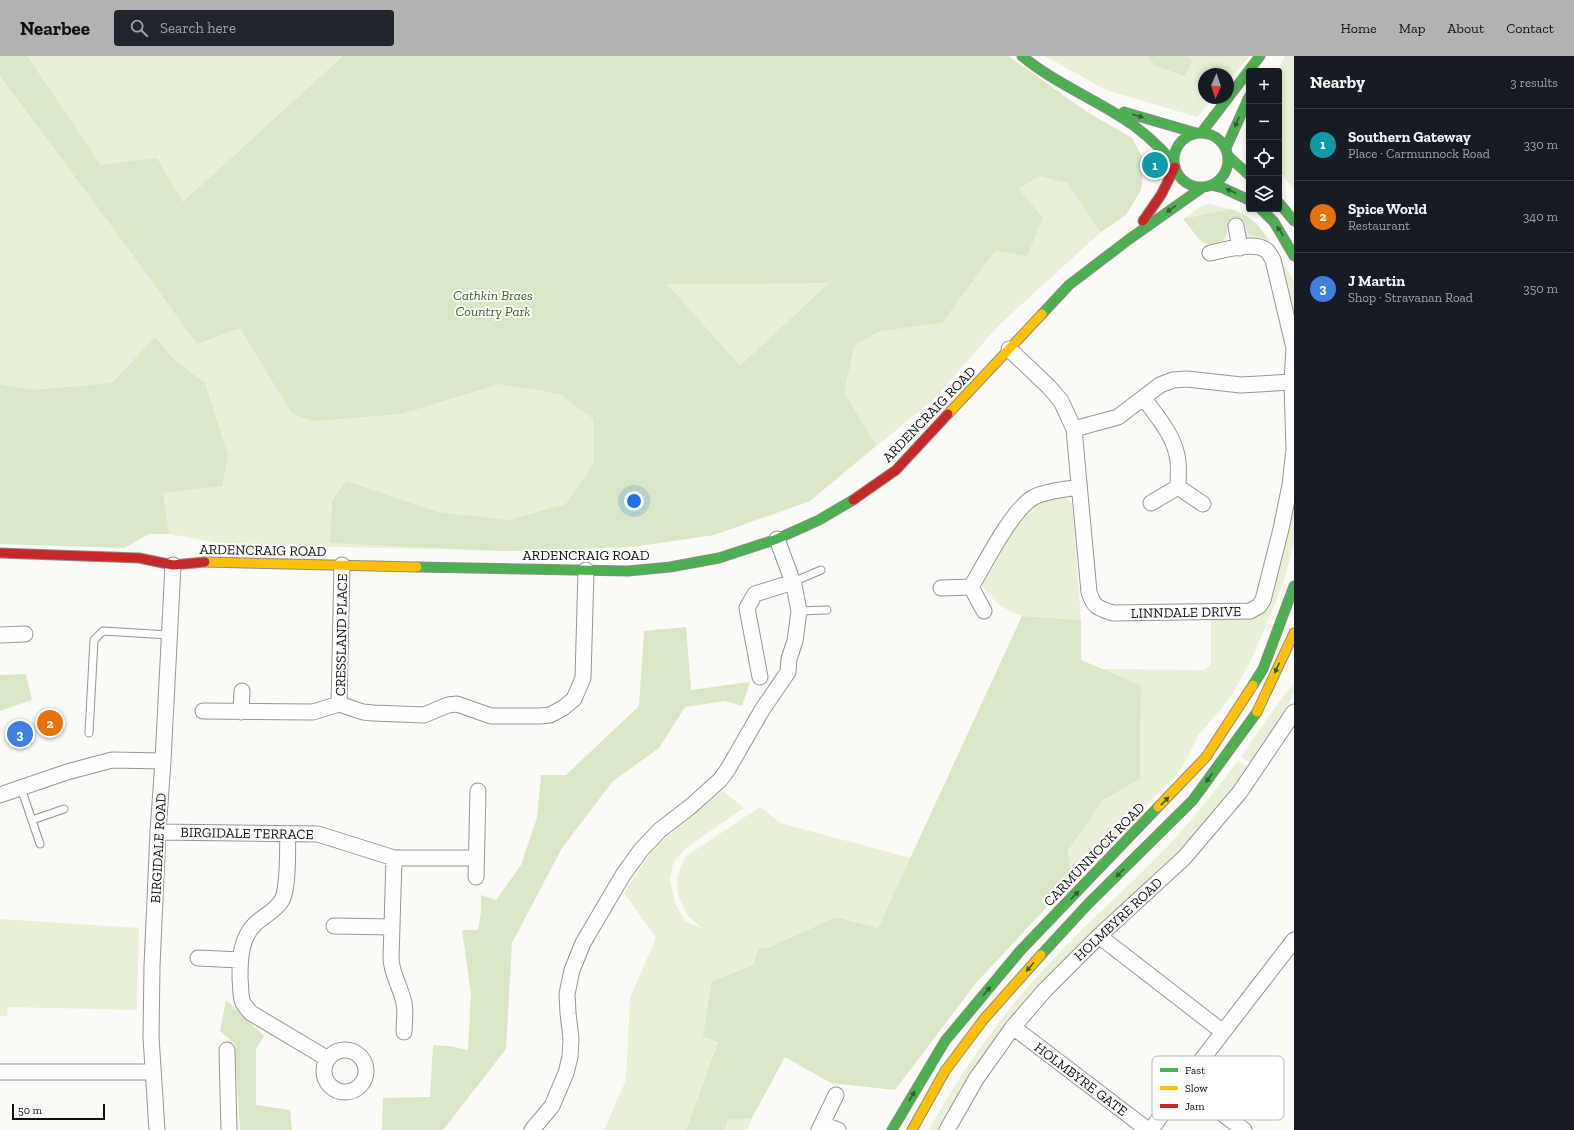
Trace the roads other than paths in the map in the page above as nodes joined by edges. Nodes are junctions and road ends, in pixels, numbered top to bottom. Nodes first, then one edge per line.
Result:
1 (1022, 56) edge
2 (1260, 56) edge
3 (1269, 56) edge
4 (1263, 68) edge
5 (1234, 90) edge
6 (1223, 104) edge
7 (1246, 104) edge
8 (1101, 106) junction
9 (1199, 133) junction
10 (1227, 152) junction
11 (1174, 165) junction
12 (1246, 172) edge
13 (1207, 186) junction
14 (1246, 199) edge
15 (1282, 207) edge
16 (1264, 212) edge
17 (1294, 221) edge
18 (1236, 226) dead end
19 (1128, 240) junction
20 (1240, 248) junction
21 (1210, 253) dead end
22 (1294, 256) edge
23 (1009, 349) junction
24 (1292, 382) junction
25 (1144, 398) junction
26 (1074, 429) junction
27 (1079, 487) junction
28 (1178, 487) junction
29 (1151, 503) dead end
30 (1203, 504) dead end
31 (777, 539) junction
32 (0, 553) edge
33 (173, 565) junction
34 (342, 565) junction
35 (586, 570) junction
36 (821, 570) dead end
37 (793, 582) junction
38 (1294, 586) edge
39 (971, 587) junction
40 (941, 588) dead end
41 (828, 610) dead end
42 (799, 611) junction
43 (984, 611) dead end
44 (1294, 633) edge
45 (25, 634) dead end
46 (0, 635) edge
47 (169, 635) junction
48 (760, 677) dead end
49 (242, 690) dead end
50 (339, 704) junction
51 (203, 711) dead end
52 (241, 712) junction
53 (1294, 712) edge
54 (89, 733) dead end
55 (163, 761) junction
56 (21, 788) junction
57 (478, 792) dead end
58 (0, 795) edge
59 (64, 809) dead end
60 (32, 820) junction
61 (158, 832) junction
62 (288, 834) junction
63 (40, 844) dead end
64 (394, 858) junction
65 (476, 858) junction
66 (476, 877) dead end
67 (334, 926) dead end
68 (392, 927) junction
69 (1099, 936) junction
70 (1294, 940) edge
71 (198, 958) dead end
72 (240, 960) junction
73 (1013, 1027) junction
74 (404, 1032) dead end
75 (1223, 1032) junction
76 (227, 1050) dead end
77 (1205, 1056) edge
78 (328, 1058) dead end
79 (0, 1072) edge
80 (152, 1072) junction
81 (836, 1095) dead end
82 (1157, 1120) edge
83 (1231, 1120) edge
84 (821, 1127) edge
85 (157, 1130) edge
86 (229, 1130) edge
87 (532, 1130) edge
88 (838, 1130) edge
89 (892, 1130) edge
90 (912, 1130) edge
91 (947, 1130) edge
92 (1149, 1130) edge
93 (1244, 1130) edge

1 - 8 main road
2 - 5 main road
3 - 4 main road
6 - 9 main road
7 -> 10 main road
8 -> 9 main road
8 - 11 main road
9 - 10 main road
9 - 11 main road
10 - 12 main road
10 - 13 main road
11 - 13 main road
11 - 19 main road, ARDENCRAIG ROAD
14 -> 13 main road
13 -> 19 main road, ARDENCRAIG ROAD
15 - 17 main road
22 -> 16 main road
18 - 20 street
19 - 23 main road, ARDENCRAIG ROAD
20 - 21 street
20 - 24 street
23 - 26 street, LINNDALE DRIVE
23 - 31 main road, ARDENCRAIG ROAD
24 - 25 street
24 - 27 street, LINNDALE DRIVE
25 - 26 street
25 - 28 street
26 - 27 street, LINNDALE DRIVE
27 - 39 street
28 - 29 street
28 - 30 street
31 - 35 main road, ARDENCRAIG ROAD
31 - 37 street
32 - 33 main road, ARDENCRAIG ROAD
33 - 34 main road, ARDENCRAIG ROAD
33 - 47 street, BIRGIDALE ROAD
34 - 35 main road, ARDENCRAIG ROAD
34 - 50 street, CRESSLAND PLACE
35 - 50 street
36 - 37 lane
37 - 42 street
37 - 48 street
89 -> 38 main road, CARMUNNOCK ROAD
39 - 40 street
39 - 43 street
41 - 42 lane
42 - 87 street
44 -> 90 main road
45 - 46 street
47 - 54 lane
47 - 55 street, BIRGIDALE ROAD
49 - 52 street
50 - 52 street
51 - 52 street
53 - 69 street, HOLMBYRE ROAD
55 - 56 street
55 - 61 street, BIRGIDALE ROAD
56 - 58 street
56 - 60 lane
57 - 65 street
59 - 60 lane
60 - 63 lane
61 - 62 street, BIRGIDALE TERRACE
61 - 80 street, BIRGIDALE ROAD
62 - 64 street, BIRGIDALE TERRACE
62 - 72 street
64 - 65 street, BIRGIDALE TERRACE
64 - 68 street
65 - 66 street
67 - 68 street
68 - 74 street
69 - 73 street, HOLMBYRE ROAD
69 - 75 street
70 - 75 street
71 - 72 street
72 - 78 street
73 - 91 street, HOLMBYRE ROAD
73 - 92 street, HOLMBYRE GATE
75 - 77 street
76 - 86 street
79 - 80 street
80 - 85 street, BIRGIDALE ROAD
81 - 84 street
82 - 92 street
83 - 93 street
84 - 88 street

